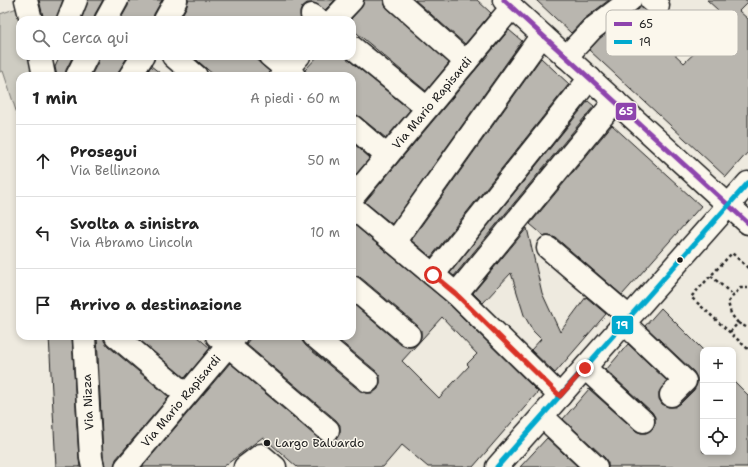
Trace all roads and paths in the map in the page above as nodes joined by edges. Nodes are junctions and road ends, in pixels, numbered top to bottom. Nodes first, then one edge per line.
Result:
1 (26, 0) edge
2 (76, 0) edge
3 (117, 0) edge
4 (176, 0) edge
5 (352, 0) edge
6 (396, 0) edge
7 (630, 0) edge
8 (508, 4) edge
9 (617, 10) edge
10 (30, 16) edge
11 (70, 16) edge
12 (108, 16) edge
13 (167, 16) edge
14 (337, 16) edge
15 (606, 18) edge
16 (542, 35) junction
17 (356, 50) edge
18 (566, 57) junction
19 (86, 60) edge
20 (140, 60) edge
21 (178, 60) edge
22 (276, 60) edge
23 (466, 62) junction
24 (290, 69) edge
25 (79, 72) edge
26 (133, 72) edge
27 (191, 72) edge
28 (590, 78) junction
29 (615, 101) junction
30 (427, 108) junction
31 (356, 129) edge
32 (388, 156) junction
33 (748, 183) edge
34 (356, 193) edge
35 (721, 198) junction
36 (356, 210) edge
37 (748, 223) edge
38 (394, 242) junction
39 (548, 248) dead end
40 (748, 268) edge
41 (433, 275) junction
42 (711, 276) junction
43 (748, 288) edge
44 (356, 290) edge
45 (456, 294) junction
46 (733, 294) junction
47 (627, 320) junction
48 (738, 323) junction
49 (748, 328) edge
50 (730, 332) junction
51 (409, 335) dead end
52 (84, 340) edge
53 (121, 340) edge
54 (226, 340) edge
55 (228, 340) edge
56 (319, 340) edge
57 (748, 349) edge
58 (585, 368) junction
59 (368, 381) dead end
60 (186, 395) junction
61 (671, 395) dead end
62 (560, 396) junction
63 (542, 416) junction
64 (643, 421) dead end
65 (328, 430) dead end
66 (93, 467) edge
67 (126, 467) edge
68 (245, 467) edge
69 (275, 467) edge
70 (497, 467) edge
71 (596, 467) edge

1 - 10 street
2 - 11 street
3 - 12 street
4 - 13 street
5 - 14 street
6 - 23 street
7 - 9 street
8 - 16 street
8 - 23 street, Via Mario Rapisardi
15 - 18 street
16 - 18 street
16 - 38 street
17 - 30 street
18 - 28 street
19 - 25 street
20 - 26 street
21 - 27 street
22 - 24 street
23 - 30 street, Via Mario Rapisardi
28 - 29 street
28 - 41 street
29 - 35 street
29 - 45 street
30 - 32 street, Via Mario Rapisardi
31 - 32 street
32 - 34 street, Via Mario Rapisardi
33 - 35 street
35 - 37 street
35 - 47 street
36 - 38 street
38 - 41 street
39 - 47 street
40 - 42 path
41 - 45 street
42 - 46 path
42 - 50 path
43 - 46 path
44 - 51 street
45 - 62 street
46 - 48 path
47 - 58 street
47 - 61 street
48 - 49 path
48 - 50 path
50 - 57 path
52 - 66 street, Via Nizza
53 - 60 street
54 - 60 street, Via Mario Rapisardi
55 - 65 street
56 - 59 street
58 - 62 street
58 - 64 street
60 - 67 street, Via Mario Rapisardi
62 - 63 street
63 - 70 street
63 - 71 street
68 - 69 street

